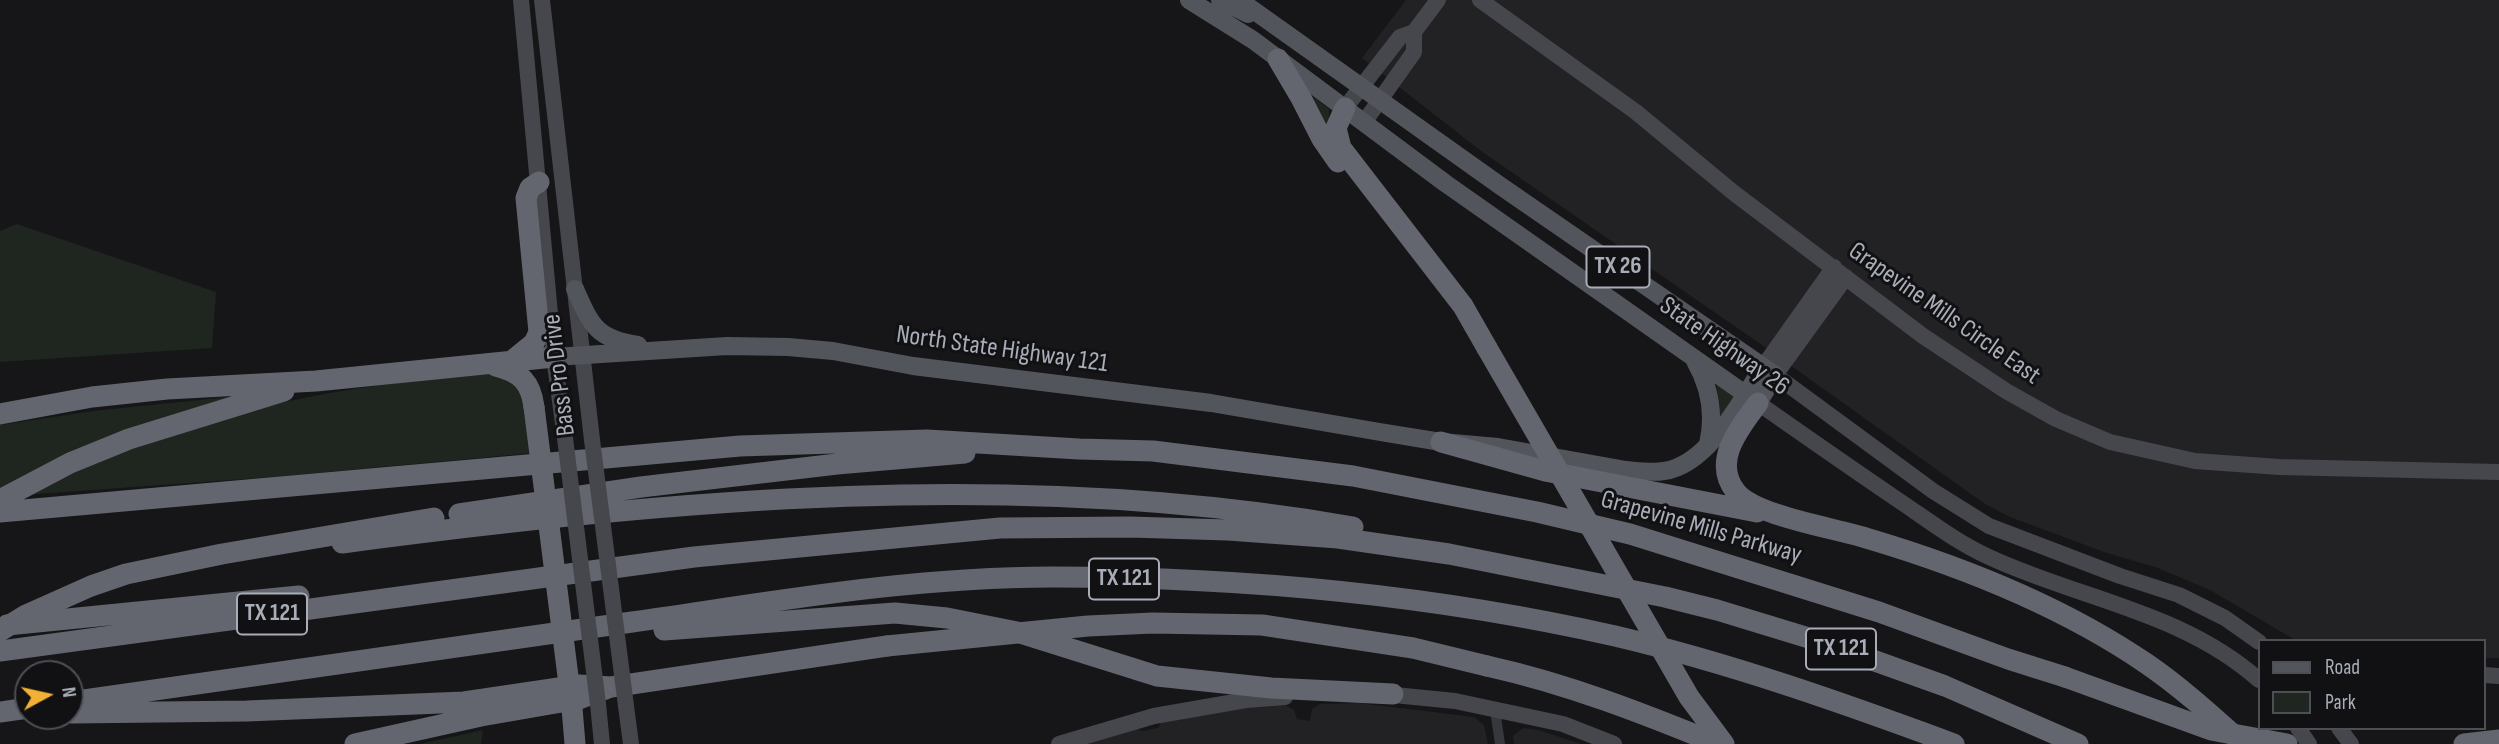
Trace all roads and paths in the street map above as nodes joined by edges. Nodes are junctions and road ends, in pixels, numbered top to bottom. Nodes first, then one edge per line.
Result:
1 (522, 0) edge
2 (1189, 0) edge
3 (1220, 0) edge
4 (1239, 0) edge
5 (1438, 0) edge
6 (1480, 0) edge
7 (543, 2) edge
8 (1265, 18) junction
9 (1414, 32) junction
10 (1278, 59) junction
11 (1362, 86) junction
12 (1380, 99) junction
13 (1345, 108) junction
14 (1364, 121) junction
15 (539, 182) junction
16 (1397, 223) junction
17 (1840, 272) junction
18 (575, 289) junction
19 (658, 349) junction
20 (582, 355) junction
21 (1693, 356) junction
22 (554, 358) junction
23 (512, 361) junction
24 (487, 364) junction
25 (1769, 371) junction
26 (316, 381) junction
27 (1752, 398) junction
28 (0, 414) edge
29 (1441, 442) junction
30 (1707, 448) junction
31 (1079, 449) junction
32 (2499, 472) edge
33 (0, 500) edge
34 (0, 512) edge
35 (1777, 514) junction
36 (435, 524) junction
37 (1449, 554) junction
38 (544, 577) junction
39 (632, 622) junction
40 (0, 629) edge
41 (2258, 641) edge
42 (0, 651) edge
43 (2258, 679) edge
44 (611, 687) junction
45 (1393, 694) junction
46 (84, 700) edge
47 (1494, 710) junction
48 (84, 713) edge
49 (2499, 740) edge
50 (355, 744) edge
51 (575, 744) edge
52 (602, 744) edge
53 (631, 744) edge
54 (1059, 744) edge
55 (1500, 744) edge
56 (1614, 744) edge
57 (1718, 744) edge
58 (1724, 744) edge
59 (1954, 744) edge
60 (2078, 744) edge
61 (2244, 744) edge
62 (2287, 744) edge
63 (2464, 744) edge

1 - 15 main road, Bass Pro Drive
2 - 10 main road, State Highway 26 / TX 26
3 - 8 main road
4 - 8 main road, State Highway 26 / TX 26
5 - 9 main road
6 - 17 main road, Grapevine Mills Circle East
7 - 18 main road, Bass Pro Drive
8 - 11 main road, State Highway 26 / TX 26
9 - 11 main road
9 - 12 main road
10 - 13 main road, State Highway 26 / TX 26
10 - 16 highway
11 - 12 main road, State Highway 26 / TX 26
11 - 13 main road
12 - 14 main road
12 - 25 main road, State Highway 26 / TX 26
13 - 14 main road, State Highway 26 / TX 26
13 - 16 highway
14 - 21 main road, State Highway 26 / TX 26
15 - 22 main road, Bass Pro Drive
15 - 23 highway
16 - 58 highway, bridge
17 - 25 main road
17 - 32 main road, Grapevine Mills Circle East
18 - 19 main road
18 - 20 main road, Bass Pro Drive
19 - 20 main road, North State Highway 121
19 - 29 main road, North State Highway 121
20 - 22 main road, North State Highway 121
20 - 53 main road, Bass Pro Drive, bridge
21 - 27 main road, State Highway 26 / TX 26
21 - 30 main road
22 - 23 highway
22 - 52 main road, Bass Pro Drive, bridge
23 - 24 highway
24 - 26 highway
24 - 51 highway, bridge
25 - 27 main road
25 - 41 main road, State Highway 26 / TX 26
26 - 28 highway
26 - 33 highway
27 - 30 main road
27 - 35 highway
27 - 43 main road, State Highway 26 / TX 26
29 - 30 main road, North State Highway 121
29 - 35 highway
31 - 34 highway
31 - 36 highway
31 - 62 highway, Grapevine Mills Parkway, bridge
35 - 61 highway
36 - 37 highway
36 - 40 highway, bridge
37 - 38 highway, TX 121
37 - 60 highway, TX 121
38 - 40 highway
38 - 42 highway, TX 121
39 - 45 highway
39 - 46 highway, TX 121
39 - 59 highway, TX 121
44 - 48 highway
44 - 50 highway
44 - 57 highway, bridge
45 - 47 main road
45 - 54 main road
47 - 55 street
47 - 56 main road
49 - 63 highway

